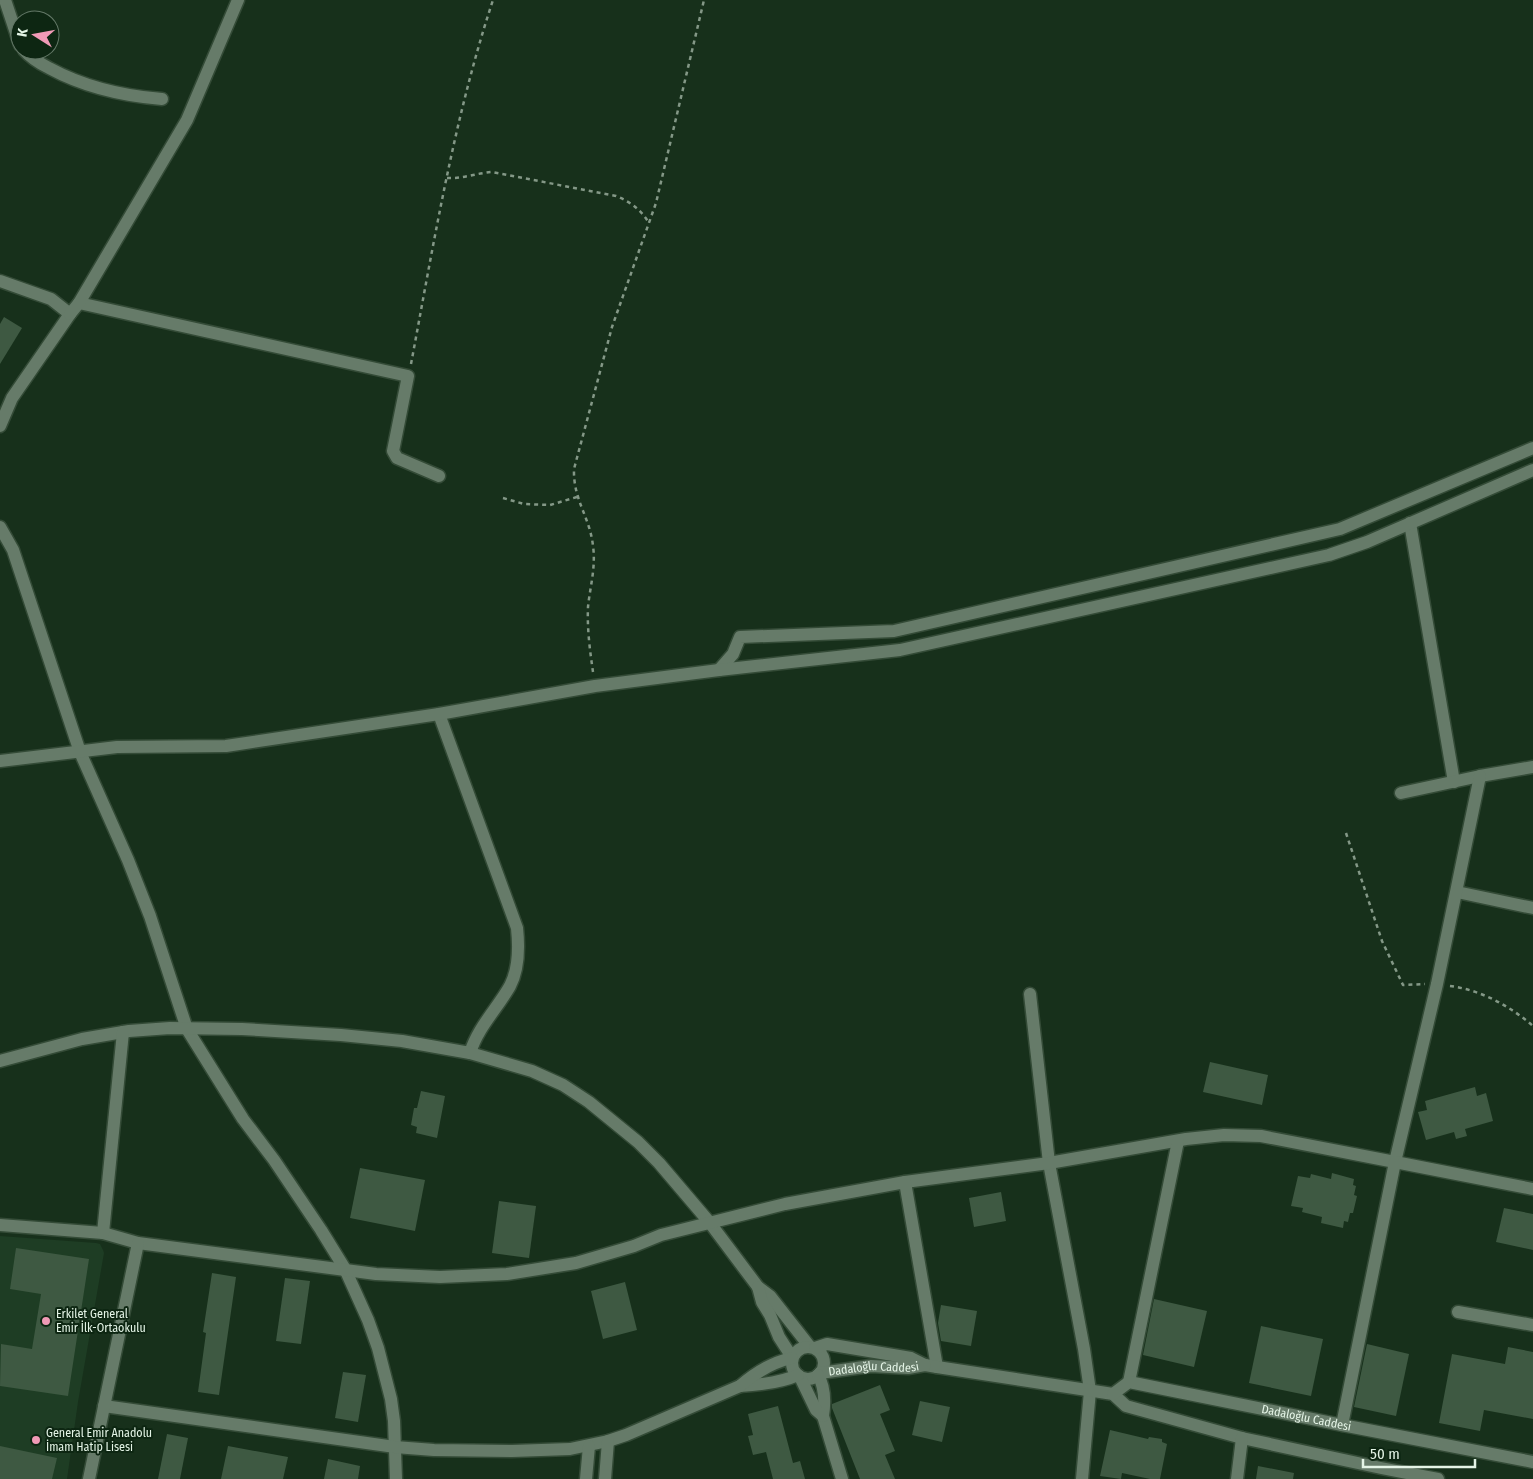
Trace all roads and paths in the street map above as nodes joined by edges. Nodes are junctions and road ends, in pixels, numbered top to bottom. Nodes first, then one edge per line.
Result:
1 (5, 0) edge
2 (238, 0) edge
3 (493, 0) edge
4 (704, 0) edge
5 (10, 15) edge
6 (35, 60) edge
7 (162, 100) dead end
8 (447, 178) junction
9 (649, 223) junction
10 (0, 282) edge
11 (79, 302) junction
12 (70, 314) junction
13 (408, 376) junction
14 (0, 426) edge
15 (1533, 448) edge
16 (1533, 470) edge
17 (439, 476) dead end
18 (577, 497) junction
19 (503, 498) dead end
20 (1410, 523) junction
21 (0, 527) edge
22 (719, 670) junction
23 (595, 686) junction
24 (438, 714) junction
25 (80, 752) junction
26 (0, 761) edge
27 (1533, 767) edge
28 (1480, 776) junction
29 (1454, 782) junction
30 (1401, 793) dead end
31 (1346, 834) dead end
32 (1457, 892) junction
33 (1533, 908) edge
34 (1437, 984) junction
35 (1030, 994) dead end
36 (1533, 1026) edge
37 (188, 1029) junction
38 (123, 1032) junction
39 (470, 1053) junction
40 (0, 1061) edge
41 (1178, 1141) junction
42 (1395, 1162) junction
43 (1049, 1163) junction
44 (905, 1182) junction
45 (1533, 1189) edge
46 (710, 1223) junction
47 (0, 1225) edge
48 (103, 1233) junction
49 (138, 1243) junction
50 (345, 1269) junction
51 (758, 1287) junction
52 (1458, 1312) dead end
53 (1533, 1325) edge
54 (813, 1348) junction
55 (793, 1357) junction
56 (931, 1366) junction
57 (819, 1374) junction
58 (799, 1376) junction
59 (1129, 1382) junction
60 (740, 1386) junction
61 (1090, 1391) junction
62 (1113, 1394) junction
63 (104, 1406) junction
64 (823, 1416) junction
65 (1342, 1425) junction
66 (1242, 1438) junction
67 (608, 1442) junction
68 (589, 1446) junction
69 (396, 1447) junction
70 (1533, 1462) edge
71 (1380, 1474) edge
72 (89, 1479) edge
73 (396, 1479) edge
74 (586, 1479) edge
75 (605, 1479) edge
76 (842, 1479) edge
77 (1082, 1479) edge
78 (1237, 1479) edge
79 (1438, 1479) edge

1 - 5 street
2 - 11 street
3 - 8 path
4 - 9 path
6 - 7 street
8 - 9 path
8 - 13 path
9 - 18 path
10 - 12 street
11 - 12 street
11 - 13 street
12 - 14 street
13 - 17 street
15 - 22 street
16 - 20 street
18 - 19 path
18 - 23 path
20 - 22 street
20 - 29 street
21 - 25 street
22 - 23 street
23 - 24 street
24 - 25 street
24 - 39 street
25 - 26 street
25 - 37 street
27 - 28 street
28 - 29 street
28 - 32 street
29 - 30 street
31 - 34 path
32 - 33 street
32 - 34 street
34 - 36 path
34 - 42 street
35 - 43 street
37 - 38 street
37 - 39 street
37 - 50 street
38 - 40 street
38 - 48 street
39 - 46 street
41 - 42 street
41 - 43 street
41 - 59 street
42 - 45 street
42 - 65 street
43 - 44 street
43 - 61 street
44 - 46 street
44 - 56 street
46 - 50 street
46 - 51 street
47 - 48 street
48 - 49 street
49 - 50 street
49 - 63 street
50 - 69 street
51 - 54 street
51 - 55 street
52 - 53 street
54 - 55 street
54 - 56 street, Dadaloğlu Caddesi
54 - 57 street
55 - 58 street
55 - 60 street
56 - 57 street, Dadaloğlu Caddesi
56 - 61 street, Dadaloğlu Caddesi
57 - 58 street
57 - 64 street
58 - 60 street
58 - 64 street
59 - 62 street
59 - 65 street, Dadaloğlu Caddesi
60 - 67 street
61 - 62 street, Dadaloğlu Caddesi
61 - 77 street
62 - 66 street, Dadaloğlu Caddesi
63 - 69 street
63 - 72 street
64 - 76 street
65 - 70 street, Dadaloğlu Caddesi
66 - 71 street, Dadaloğlu Caddesi
66 - 78 street
67 - 68 street
67 - 75 street
68 - 69 street
68 - 74 street
69 - 73 street
71 - 79 street, Dadaloğlu Caddesi

